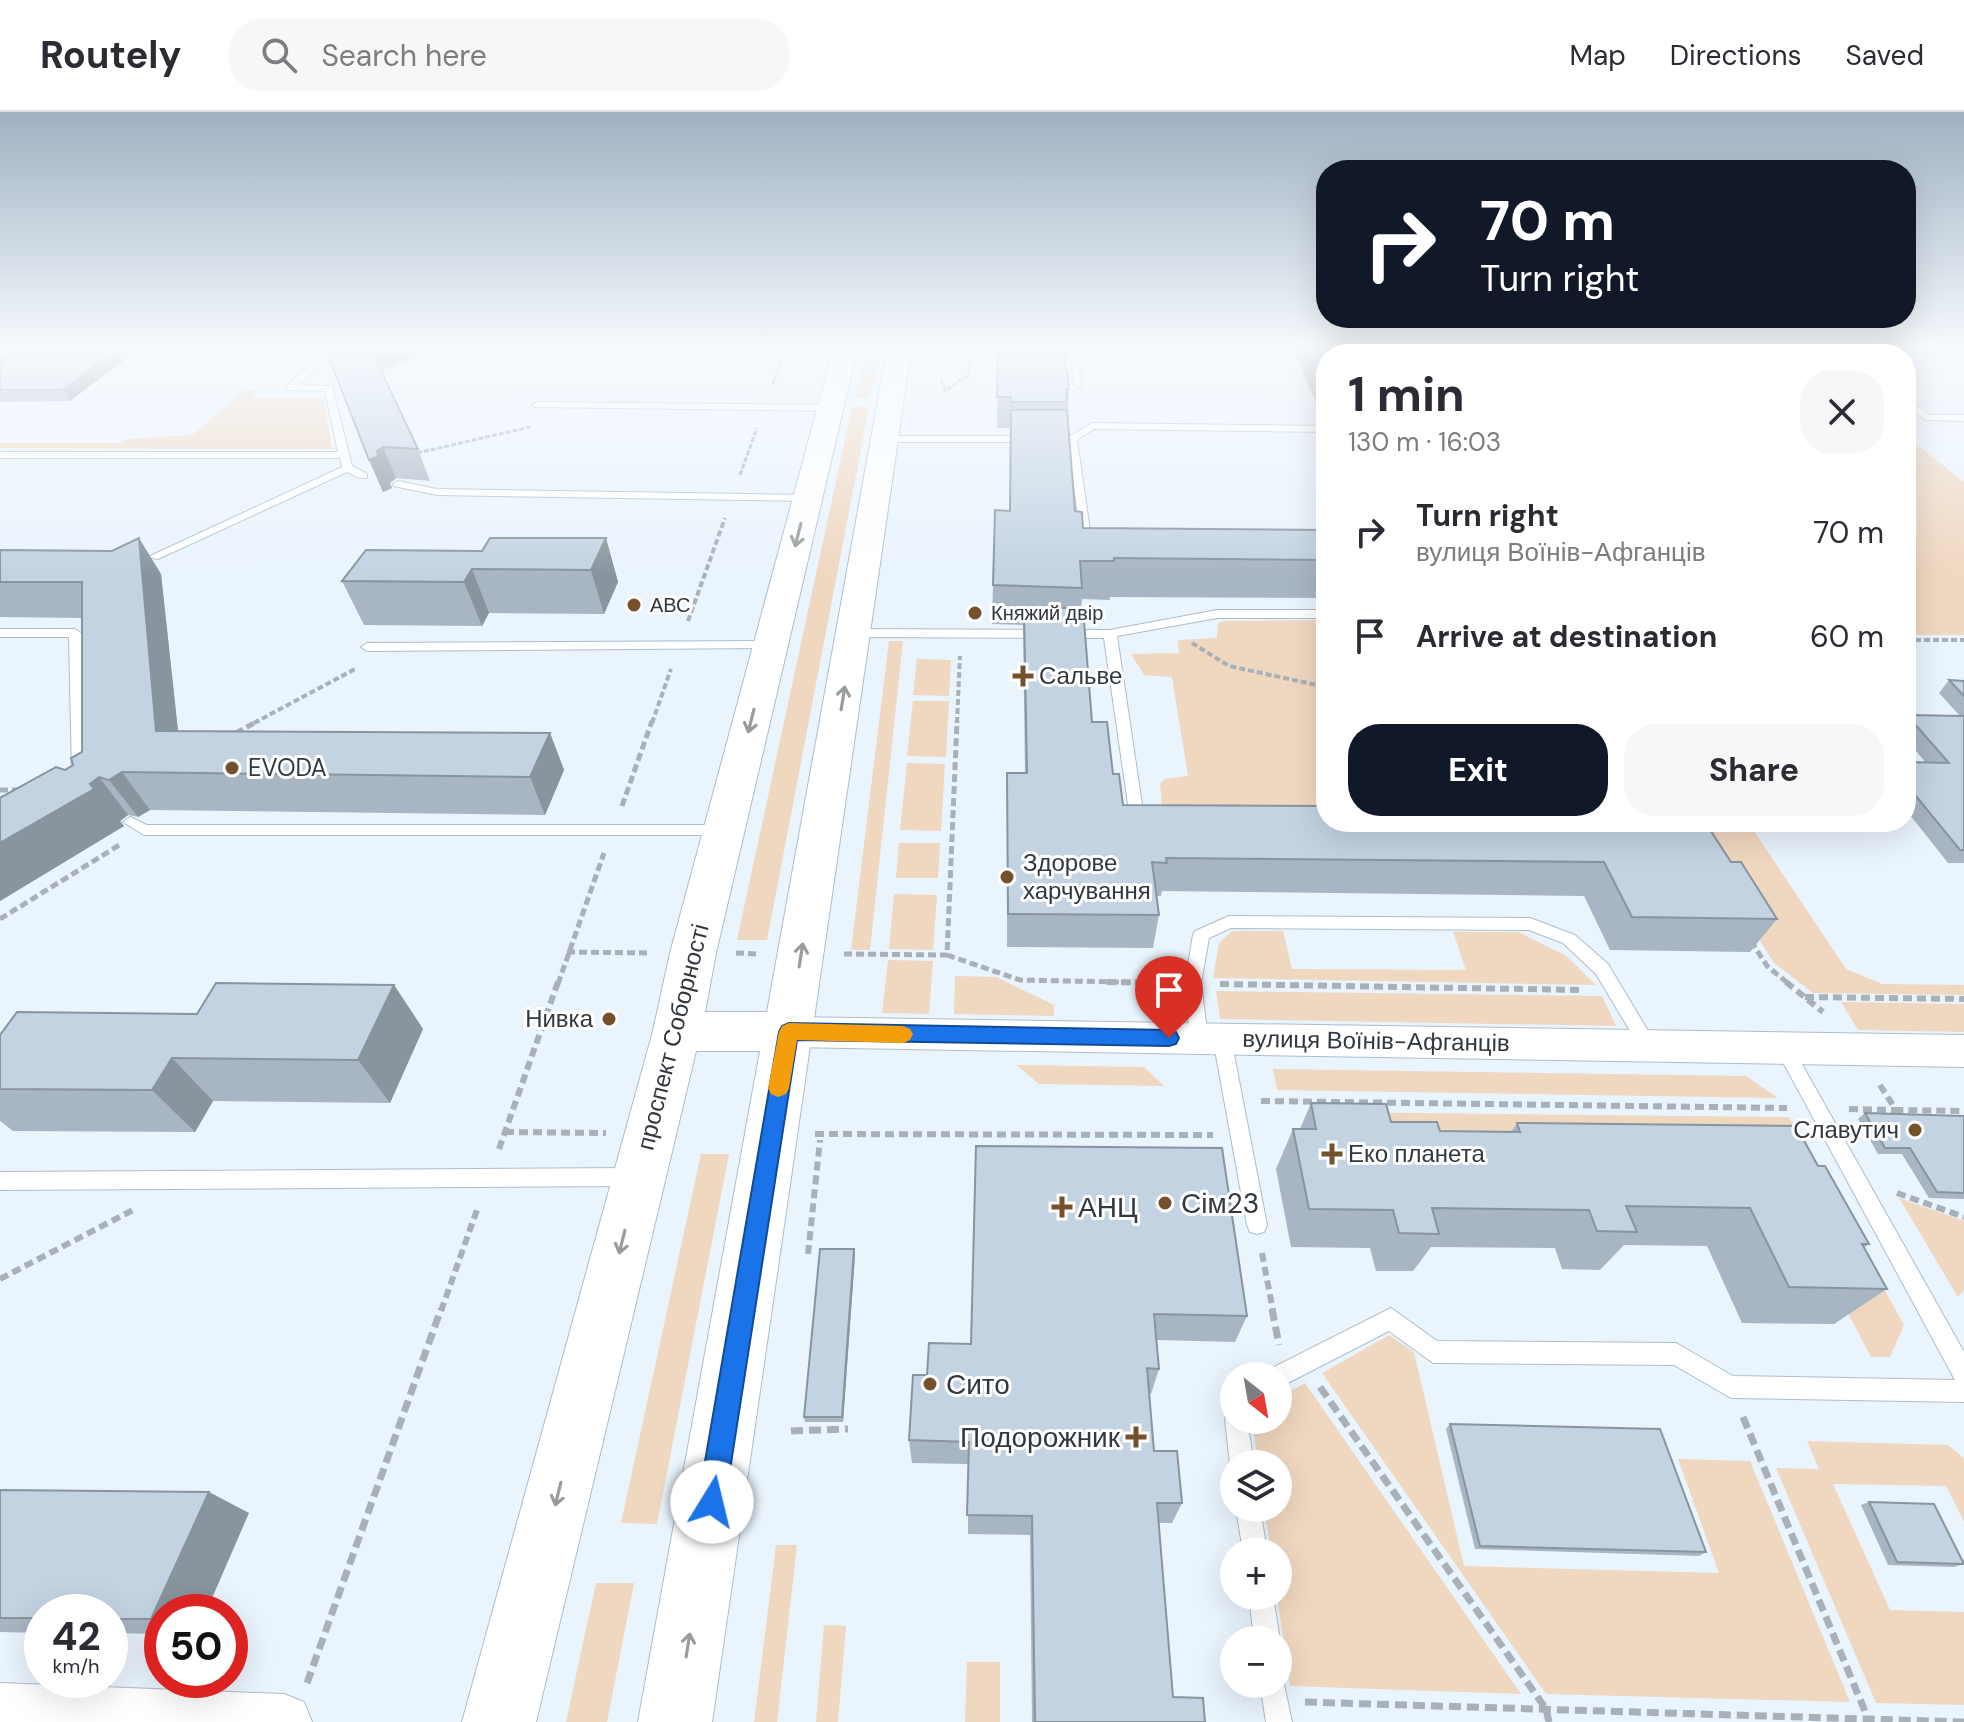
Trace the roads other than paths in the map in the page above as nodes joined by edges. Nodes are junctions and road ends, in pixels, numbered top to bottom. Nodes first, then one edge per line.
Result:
1 (337, 425) edge
2 (826, 425) edge
3 (887, 425) edge
4 (1316, 429) edge
5 (885, 439) junction
6 (1072, 439) junction
7 (0, 455) edge
8 (343, 455) junction
9 (347, 468) junction
10 (363, 476) edge
11 (398, 484) edge
12 (807, 498) junction
13 (1086, 537) edge
14 (154, 557) dead end
15 (1316, 614) edge
16 (0, 633) edge
17 (854, 633) junction
18 (1110, 634) junction
19 (770, 645) junction
20 (367, 647) edge
21 (80, 791) edge
22 (1137, 818) edge
23 (137, 826) edge
24 (724, 830) junction
25 (677, 1031) junction
26 (789, 1032) junction
27 (1211, 1039) junction
28 (1648, 1046) junction
29 (1784, 1048) junction
30 (1964, 1051) edge
31 (645, 1155) junction
32 (0, 1181) edge
33 (1257, 1225) road end
34 (1292, 1370) edge
35 (1964, 1374) edge
36 (1964, 1391) edge
37 (294, 1708) edge
38 (0, 1711) edge
39 (499, 1722) edge
40 (675, 1722) edge

1 - 8 lane
2 - 12 main road, проспект Соборності
3 - 5 main road
4 - 6 lane
5 - 6 lane
5 - 17 main road
6 - 13 lane
7 - 8 lane
8 - 9 lane
9 - 10 lane
9 - 14 lane
11 - 12 lane
12 -> 19 main road, проспект Соборності
15 - 18 lane
16 - 21 lane
17 - 18 lane
26 -> 17 main road
18 - 22 lane
19 - 20 lane
19 -> 24 main road, проспект Соборності
23 - 24 lane
24 - 25 main road, проспект Соборності
25 - 26 main road
25 - 31 main road, проспект Соборності
26 - 27 street, вулиця Воїнів-Афганців
40 -> 26 main road
27 - 28 street, вулиця Воїнів-Афганців
27 - 28 lane
27 - 33 lane
28 - 29 street, вулиця Воїнів-Афганців
29 - 30 street, вулиця Воїнів-Афганців
29 - 35 lane
31 - 32 lane
31 -> 39 main road, проспект Соборності
34 - 36 lane
37 - 38 street

